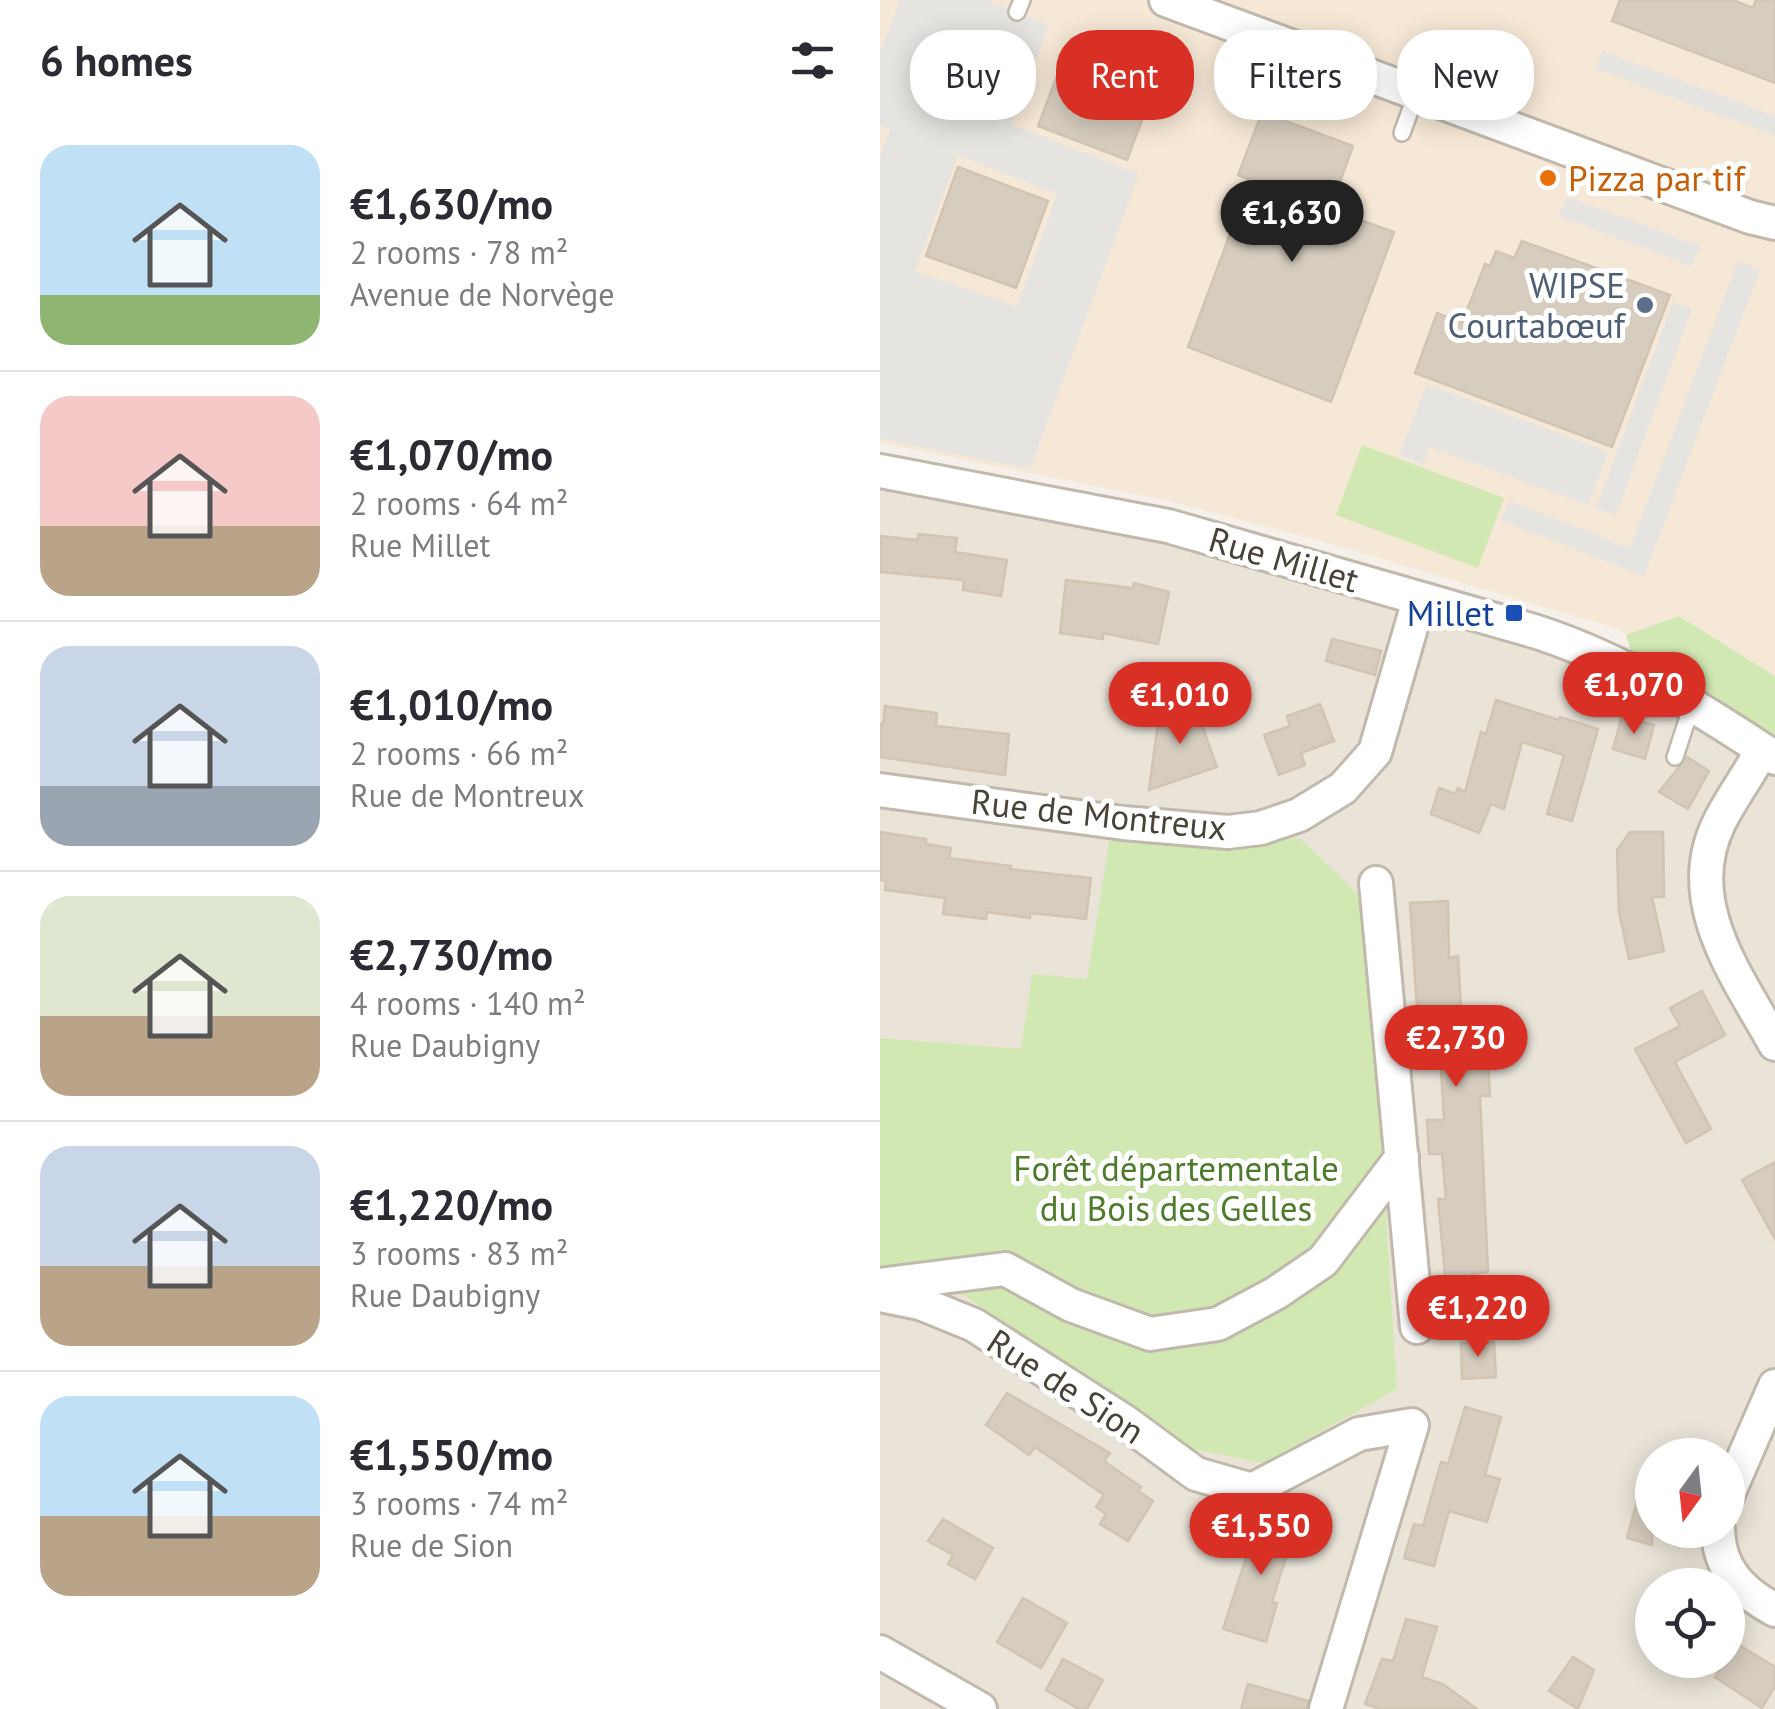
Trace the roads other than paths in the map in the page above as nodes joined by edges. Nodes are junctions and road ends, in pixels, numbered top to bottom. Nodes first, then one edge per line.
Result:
1 (1166, 0) edge
2 (1245, 30) edge
3 (1407, 120) edge
4 (1492, 120) edge
5 (1402, 133) dead end
6 (1775, 223) edge
7 (880, 470) edge
8 (1419, 600) junction
9 (1692, 705) junction
10 (1769, 754) edge
11 (1674, 758) dead end
12 (880, 790) edge
13 (1376, 882) dead end
14 (1775, 1044) edge
15 (1402, 1157) junction
16 (880, 1285) edge
17 (880, 1295) edge
18 (1417, 1326) dead end
19 (1775, 1386) edge
20 (1745, 1455) edge
21 (1719, 1548) edge
22 (1775, 1610) edge
23 (880, 1652) edge
24 (980, 1709) edge
25 (1326, 1709) edge

1 - 2 street
3 - 5 lane
4 - 6 street
7 - 8 street, Rue Millet
8 - 9 street, Rue Millet
8 - 12 street, Rue de Montreux
9 - 10 street, Rue Millet
9 - 11 lane
10 - 14 street
13 - 15 street
15 - 16 street
15 - 18 street
17 - 25 street, Rue de Sion
19 - 20 street
21 - 22 street
23 - 24 street

